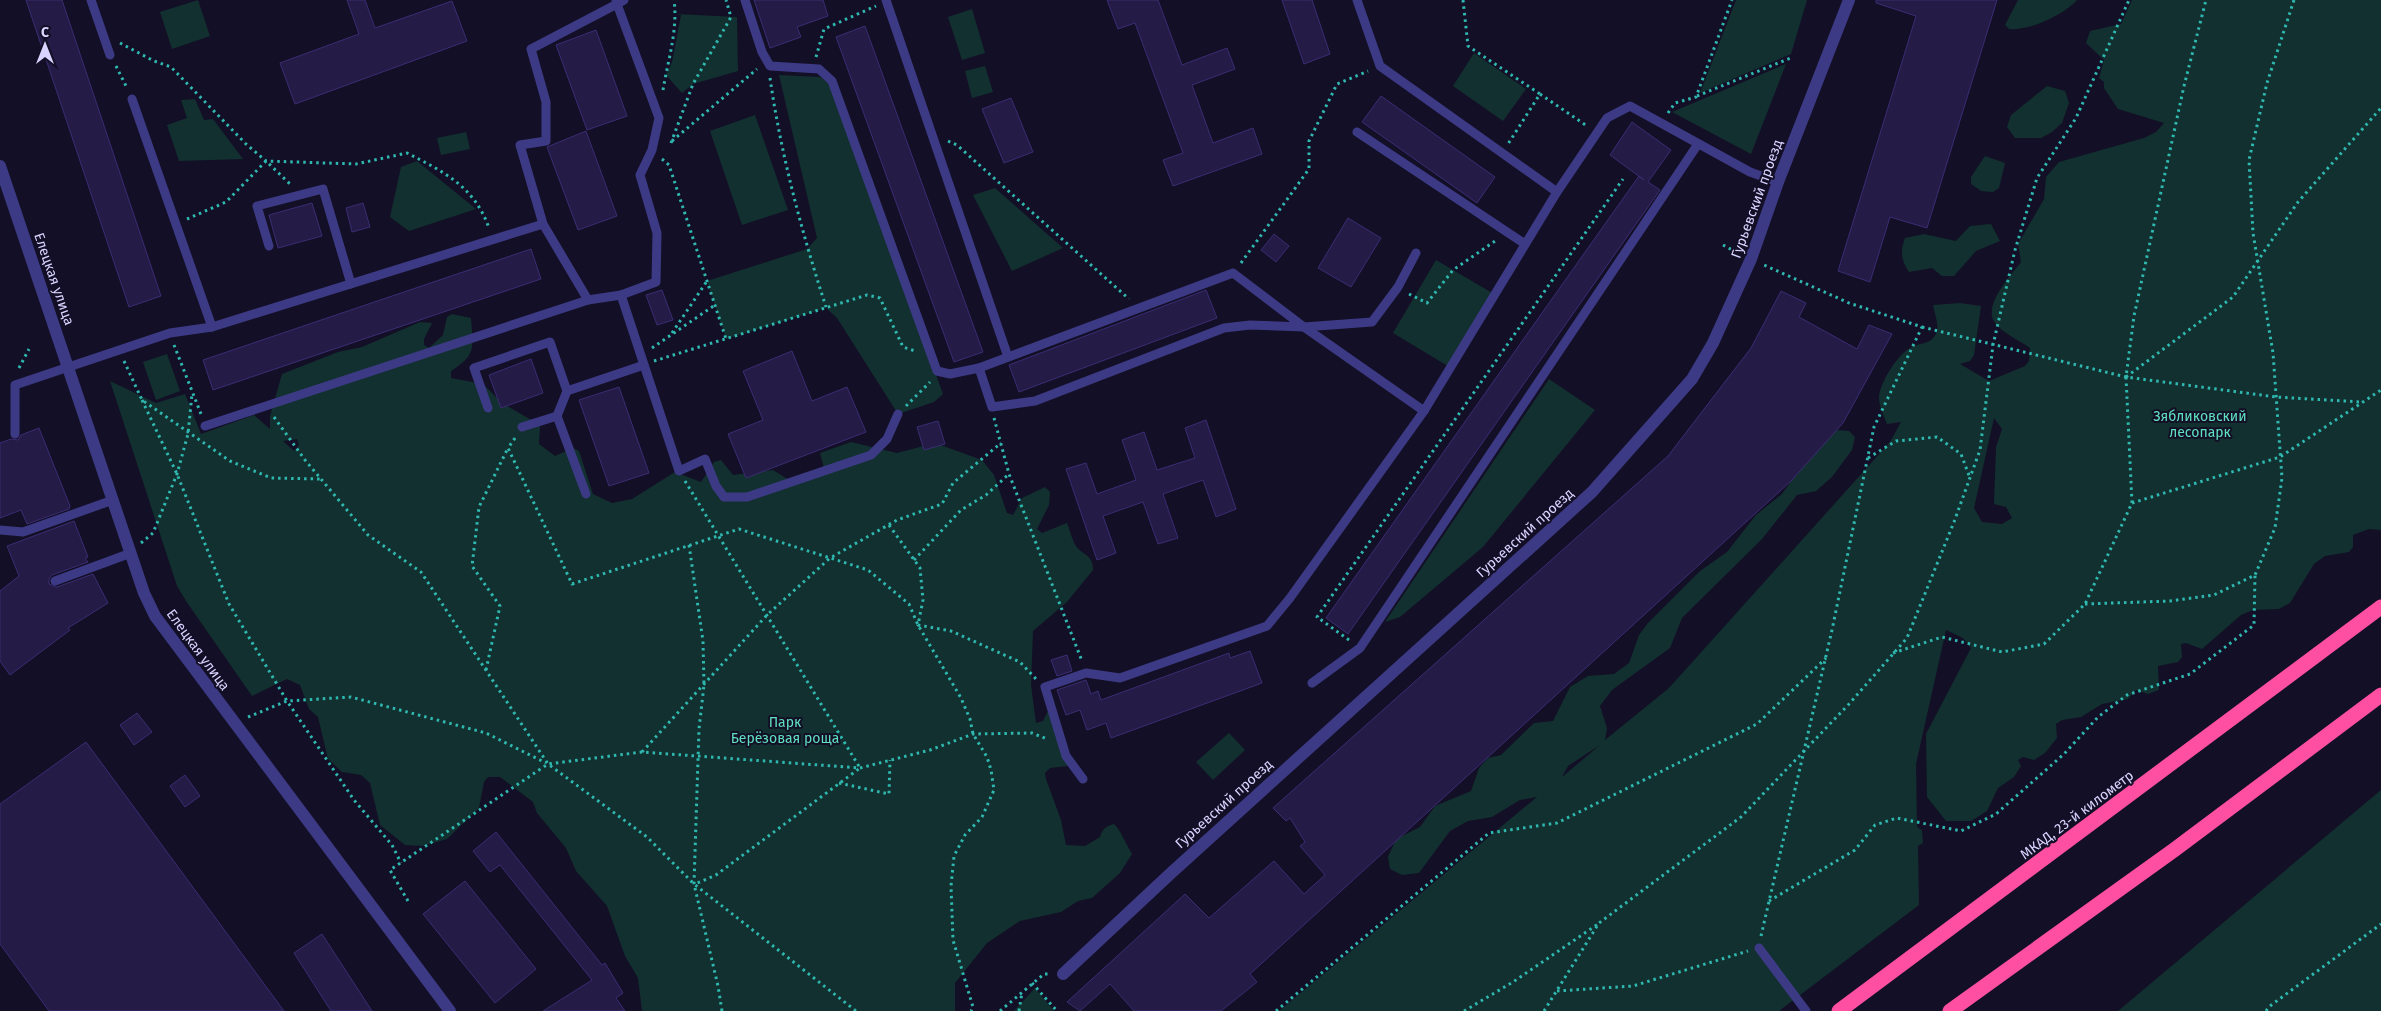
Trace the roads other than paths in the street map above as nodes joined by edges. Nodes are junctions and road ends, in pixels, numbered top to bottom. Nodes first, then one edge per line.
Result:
1 (91, 0) edge
2 (744, 0) edge
3 (886, 0) edge
4 (1357, 0) edge
5 (1849, 0) edge
6 (619, 1) edge
7 (110, 55) road end
8 (132, 99) road end
9 (1357, 132) dead end
10 (1698, 144) junction
11 (0, 166) edge
12 (1778, 182) junction
13 (1557, 192) junction
14 (543, 224) junction
15 (1526, 244) junction
16 (269, 246) dead end
17 (1416, 253) dead end
18 (351, 284) junction
19 (621, 295) junction
20 (588, 300) junction
21 (212, 327) junction
22 (1304, 327) junction
23 (1008, 357) junction
24 (643, 360) junction
25 (68, 368) junction
26 (979, 368) junction
27 (567, 391) junction
28 (488, 408) dead end
29 (1424, 410) junction
30 (898, 414) road end
31 (557, 416) junction
32 (205, 426) road end
33 (522, 427) road end
34 (15, 434) dead end
35 (586, 494) dead end
36 (113, 500) junction
37 (0, 530) edge
38 (131, 553) junction
39 (55, 581) dead end
40 (2381, 607) edge
41 (1312, 683) dead end
42 (2378, 697) edge
43 (1083, 779) dead end
44 (1759, 948) road end
45 (1063, 974) road end
46 (1968, 997) junction
47 (450, 1011) edge
48 (1806, 1011) edge
49 (1839, 1011) edge
50 (1950, 1011) edge
51 (1961, 1011) edge

1 - 7 lane
2 - 26 lane
3 - 23 lane
4 - 13 lane
5 - 12 street, Гурьевский проезд
6 - 14 lane
6 - 19 lane
8 - 21 lane
9 - 15 lane
10 - 12 lane
10 - 13 lane
10 - 41 lane
11 - 25 street, Елецкая улица
12 - 45 street, Гурьевский проезд
13 - 15 lane
14 - 18 lane
14 - 20 lane
15 - 29 lane
16 - 18 lane
17 - 22 lane
18 - 21 lane
19 - 20 lane
19 - 24 lane
20 - 32 lane
21 - 25 lane
22 - 23 lane
22 - 26 lane
22 - 29 lane
23 - 26 lane
24 - 27 lane
24 - 30 lane
25 - 34 lane
25 - 36 street, Елецкая улица
27 - 28 lane
27 - 31 lane
29 - 43 lane
31 - 33 lane
31 - 35 lane
36 - 37 lane
36 - 38 street, Елецкая улица
38 - 39 lane
38 - 47 street, Елецкая улица
40 - 49 highway, МКАД, 23-й километр
42 - 46 highway
44 - 48 lane
46 - 50 highway
46 - 51 lane

